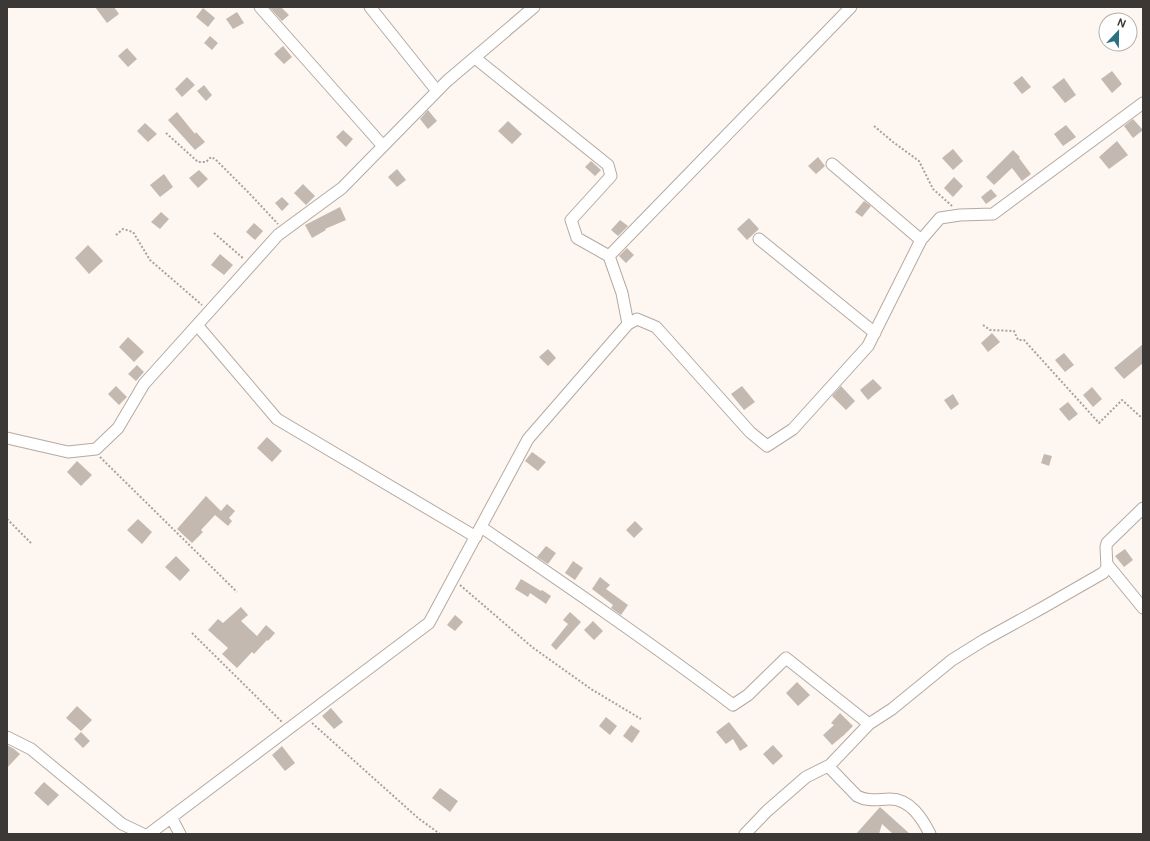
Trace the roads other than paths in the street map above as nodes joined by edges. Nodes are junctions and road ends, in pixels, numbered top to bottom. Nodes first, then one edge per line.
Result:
1 (260, 7) edge
2 (370, 7) edge
3 (534, 7) edge
4 (851, 7) edge
5 (475, 58) junction
6 (437, 91) junction
7 (1143, 104) edge
8 (383, 146) junction
9 (832, 164) dead end
10 (759, 238) dead end
11 (921, 240) junction
12 (609, 256) junction
13 (628, 324) junction
14 (196, 325) junction
15 (875, 333) junction
16 (7, 438) edge
17 (1143, 508) edge
18 (479, 532) junction
19 (1107, 564) junction
20 (1143, 608) edge
21 (868, 724) junction
22 (7, 737) edge
23 (828, 766) junction
24 (171, 817) junction
25 (144, 834) edge
26 (150, 834) edge
27 (180, 834) edge
28 (745, 834) edge
29 (930, 834) edge

1 - 8 street
2 - 6 street
3 - 5 street
4 - 12 street
5 - 6 street
5 - 12 street
6 - 8 street
7 - 11 street
8 - 14 street
9 - 11 street
10 - 15 street
11 - 15 street
12 - 13 street
13 - 15 street
13 - 18 street
14 - 16 street
14 - 18 street
17 - 19 street
18 - 21 street
18 - 24 street
19 - 20 street
19 - 21 street
21 - 23 street
22 - 25 street
23 - 28 street
23 - 29 street
24 - 26 street
24 - 27 street

